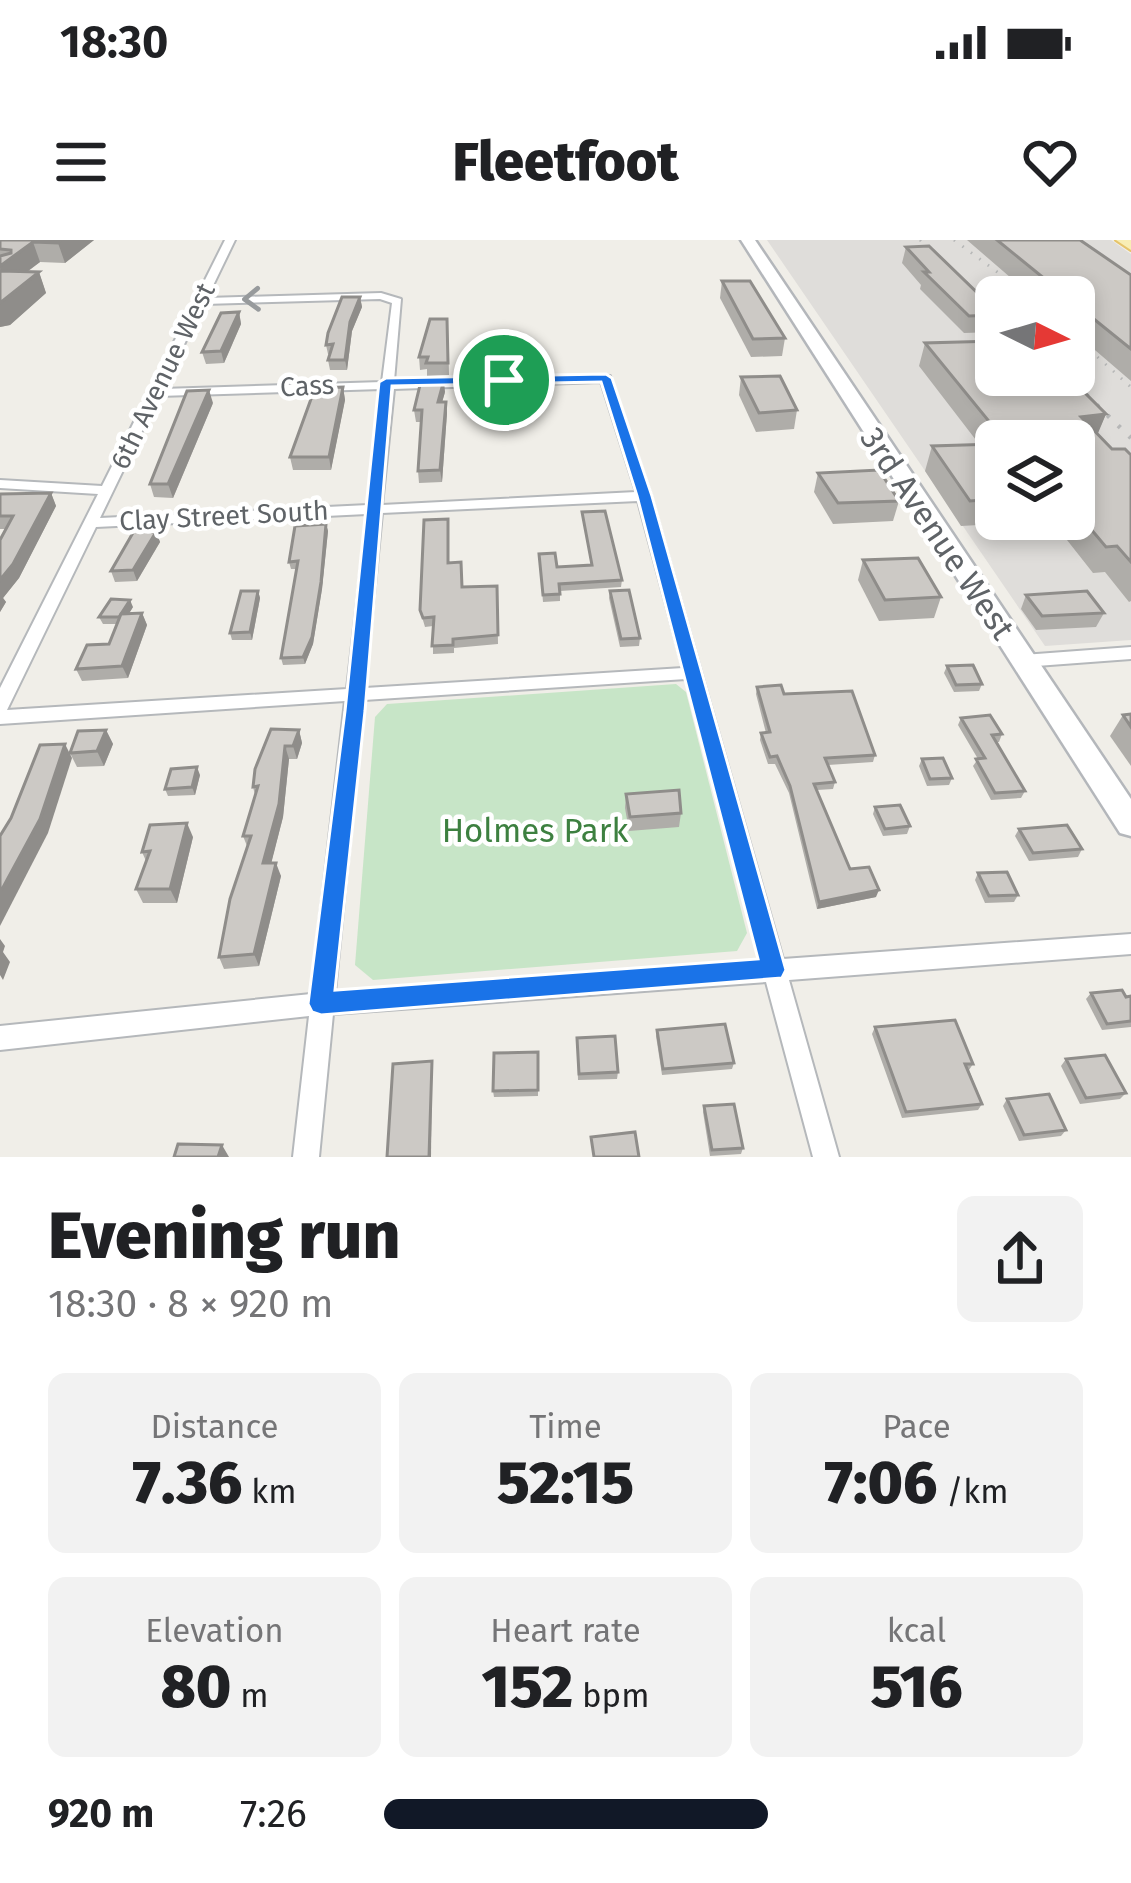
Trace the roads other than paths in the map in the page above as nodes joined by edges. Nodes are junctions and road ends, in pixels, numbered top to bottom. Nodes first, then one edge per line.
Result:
1 (230, 240) edge
2 (748, 240) edge
3 (201, 301) junction
4 (386, 382) junction
5 (152, 392) junction
6 (0, 484) edge
7 (107, 490) junction
8 (644, 496) junction
9 (374, 508) junction
10 (92, 523) junction
11 (1131, 653) edge
12 (1023, 661) junction
13 (690, 673) junction
14 (357, 696) junction
15 (0, 706) edge
16 (0, 717) edge
17 (1131, 824) edge
18 (1131, 944) edge
19 (773, 970) junction
20 (321, 1004) junction
21 (0, 1038) edge
22 (306, 1157) edge
23 (826, 1157) edge

1 - 3 street, 6th Avenue West
2 - 12 street, 3rd Avenue West
4 -> 3 street
3 - 5 street, 6th Avenue West
4 - 5 street, Cass
4 - 8 street, Cass
4 - 9 street
5 - 7 street, 6th Avenue West
6 - 7 street
7 - 10 street, 6th Avenue West
8 - 9 street, Clay Street South
8 - 13 street
9 - 10 street, Clay Street South
9 - 14 street
10 - 15 street, 6th Avenue West
11 - 12 street
12 - 17 street, 3rd Avenue West
13 - 14 street
13 - 19 street
14 - 16 street
14 - 20 street
18 - 19 street
19 - 20 street
19 - 23 street
20 - 21 street
20 - 22 street

